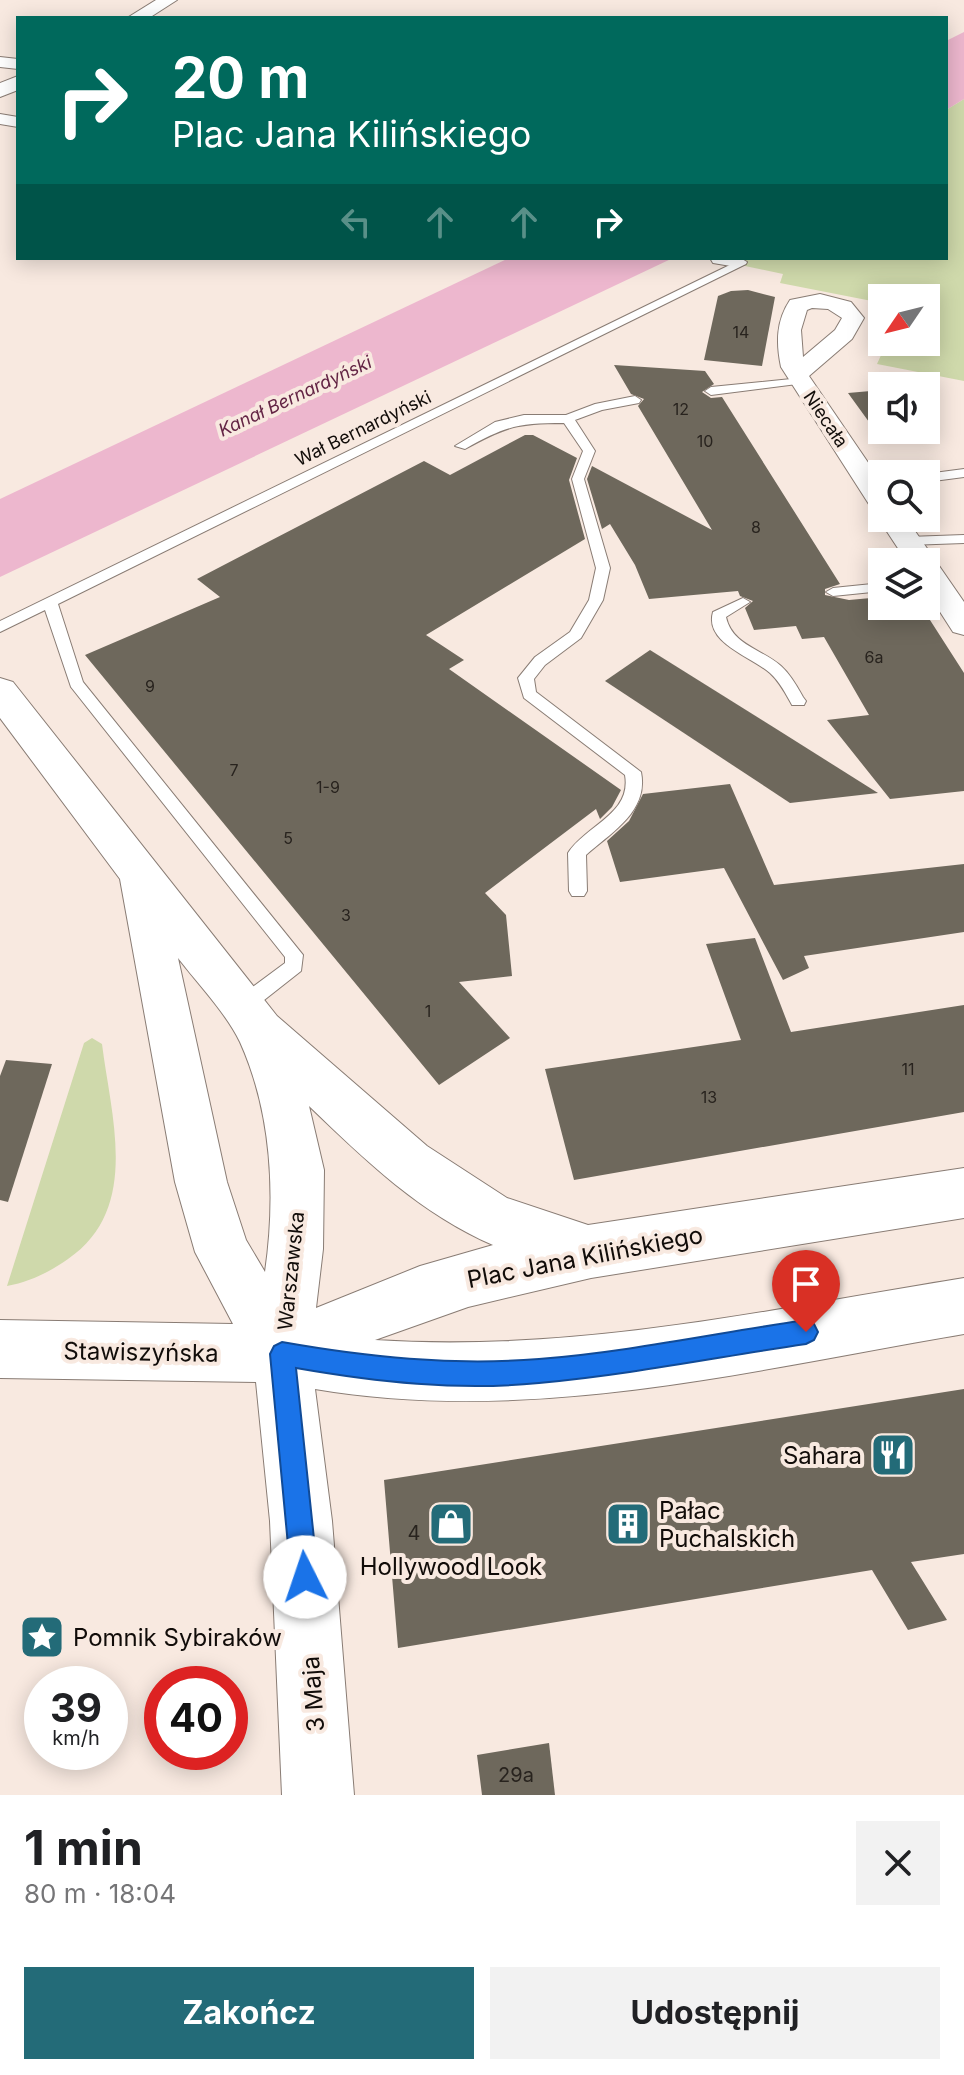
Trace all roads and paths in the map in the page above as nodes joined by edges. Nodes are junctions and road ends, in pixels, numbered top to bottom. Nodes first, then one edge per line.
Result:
1 (169, 0) edge
2 (140, 16) edge
3 (731, 260) edge
4 (799, 378) joint
5 (711, 391) dead end
6 (635, 400) dead end
7 (568, 419) junction
8 (461, 446) dead end
9 (964, 473) edge
10 (940, 476) edge
11 (868, 478) edge
12 (964, 539) edge
13 (940, 566) edge
14 (868, 588) edge
15 (833, 592) dead end
16 (50, 602) junction
17 (743, 602) dead end
18 (0, 627) edge
19 (0, 691) edge
20 (798, 701) dead end
21 (139, 873) junction
22 (578, 891) dead end
23 (250, 1018) junction
24 (964, 1193) edge
25 (591, 1251) junction
26 (964, 1306) edge
27 (0, 1349) edge
28 (282, 1354) junction
29 (318, 1795) edge

1 - 2 street
3 - 16 lane, Wał Bernardyński
4 - 5 lane
4 - 11 street, Niecała
6 - 7 lane
7 - 8 lane
7 - 22 lane
9 - 10 lane
12 - 13 lane
14 - 15 lane
16 - 18 lane, Wał Bernardyński
16 - 23 lane
17 - 20 lane
19 - 21 street, Warszawska
21 - 23 street, Warszawska
21 - 28 street, Warszawska
23 - 25 street
23 - 28 street, Warszawska
24 - 25 street, Plac Jana Kilińskiego
25 - 28 street, Plac Jana Kilińskiego
26 - 28 street
27 - 28 street, Stawiszyńska
28 - 29 street, 3 Maja

